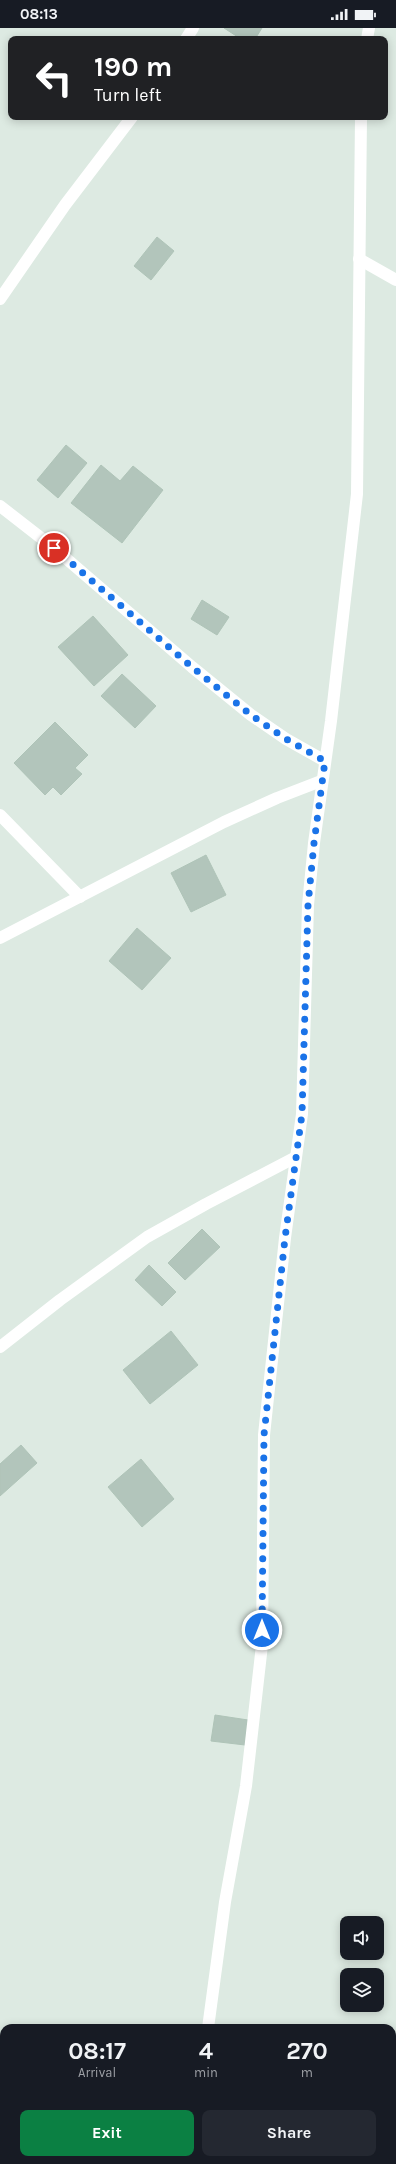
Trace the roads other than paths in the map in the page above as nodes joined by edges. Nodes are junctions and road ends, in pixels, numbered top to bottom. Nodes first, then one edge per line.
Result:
1 (130, 120) edge
2 (361, 120) edge
3 (360, 259) junction
4 (396, 280) edge
5 (0, 299) edge
6 (0, 506) edge
7 (325, 761) junction
8 (321, 781) junction
9 (0, 815) edge
10 (80, 897) junction
11 (0, 938) edge
12 (296, 1157) junction
13 (0, 1347) edge
14 (209, 2024) edge

1 - 5 street
2 - 3 street
3 - 4 street
3 - 7 street
6 - 7 street
7 - 8 street
8 - 10 street
8 - 12 street
9 - 10 street
10 - 11 street
12 - 13 street
12 - 14 street

